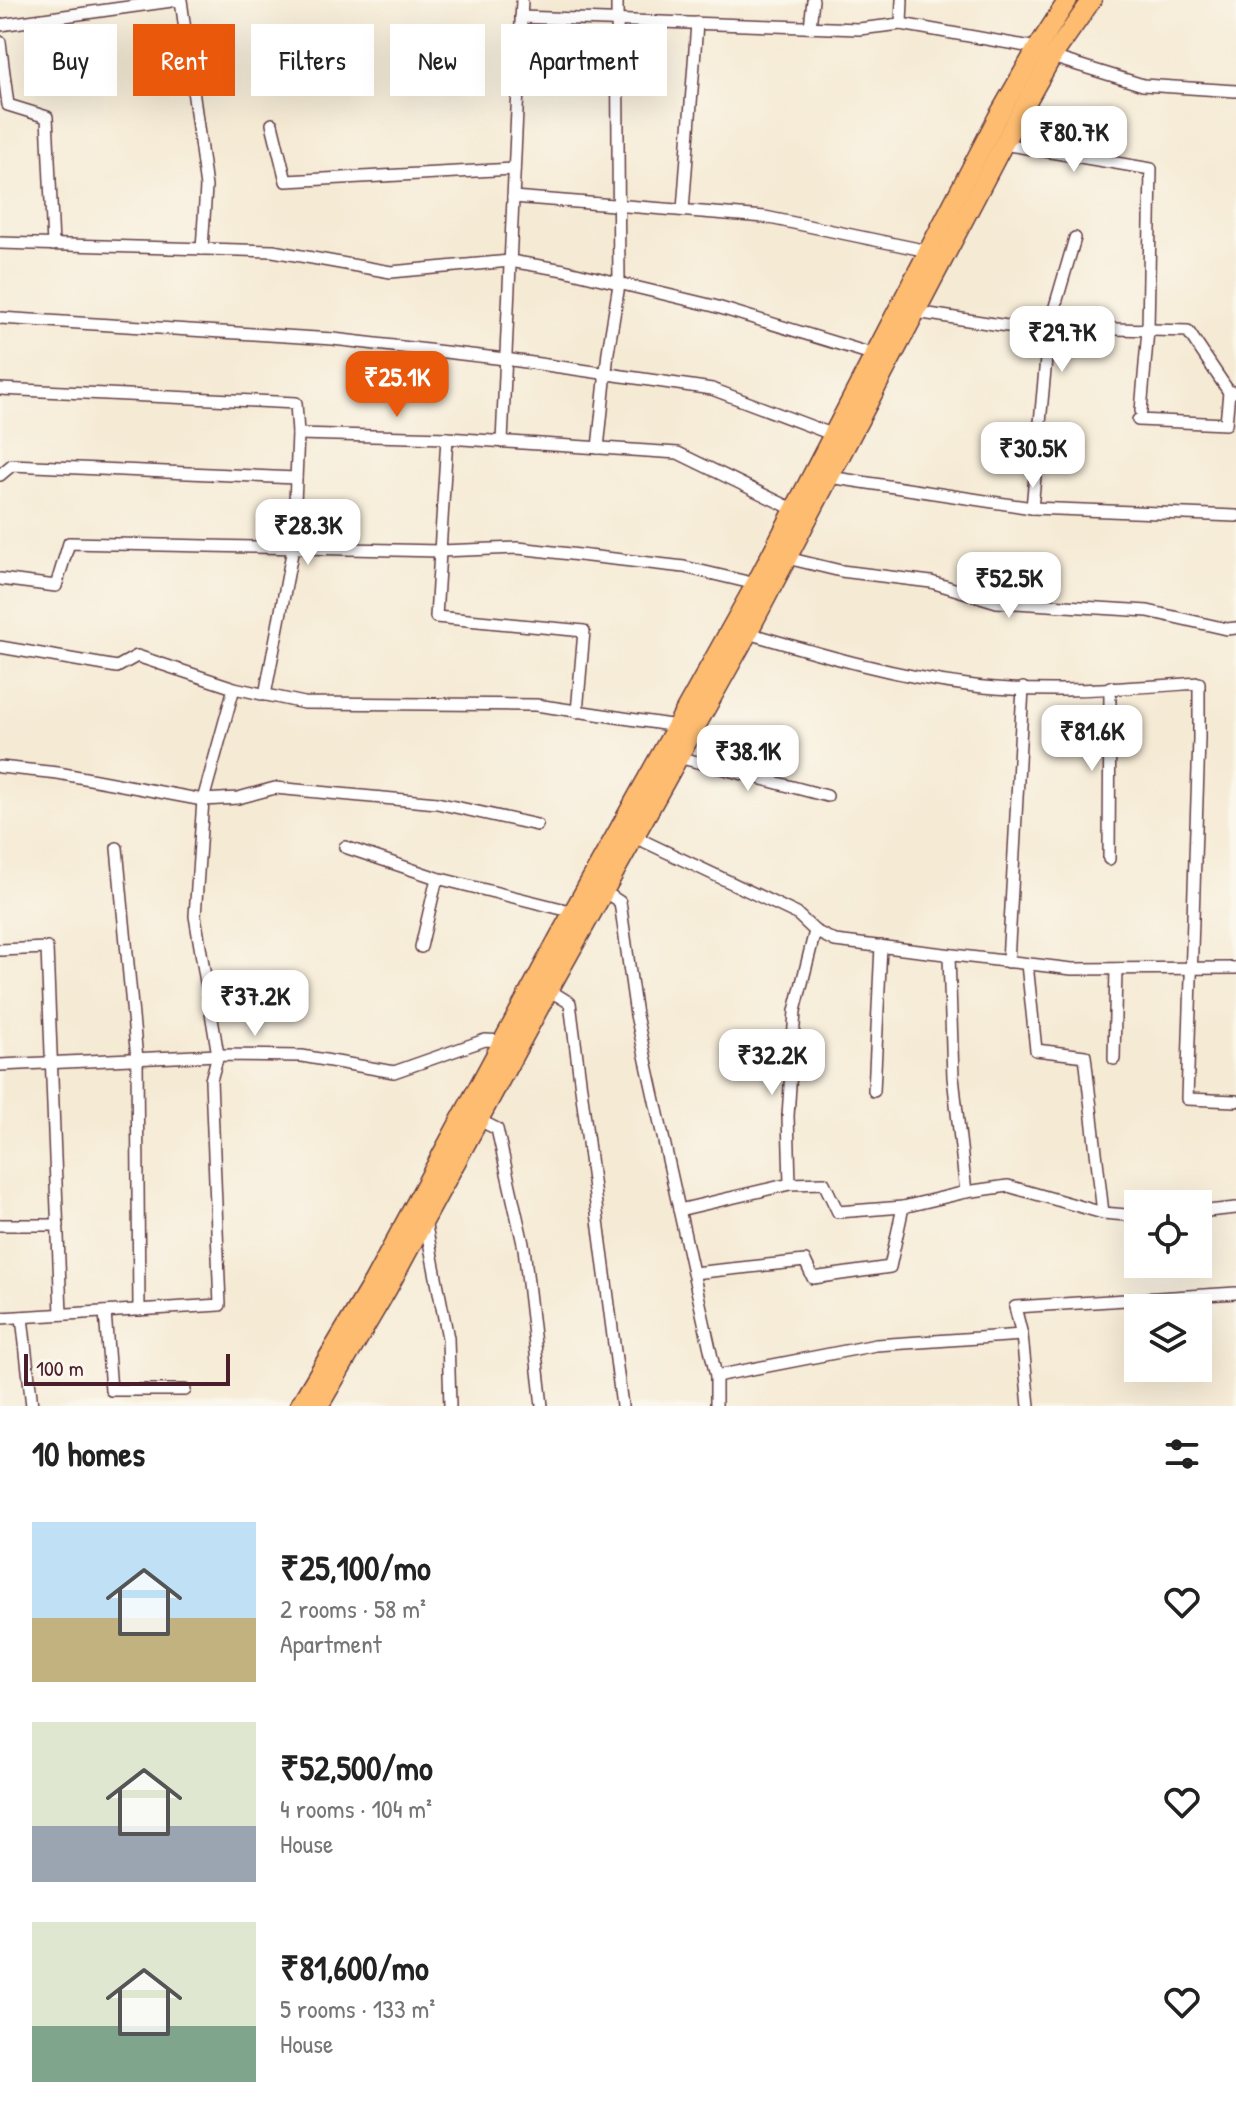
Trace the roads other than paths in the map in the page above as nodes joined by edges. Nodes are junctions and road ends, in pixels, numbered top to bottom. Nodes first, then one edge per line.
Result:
1 (180, 0) edge
2 (522, 0) edge
3 (617, 0) edge
4 (813, 0) edge
5 (902, 0) edge
6 (1068, 0) edge
7 (1092, 0) edge
8 (90, 6) edge
9 (521, 17) junction
10 (616, 20) junction
11 (697, 23) junction
12 (901, 24) junction
13 (0, 25) edge
14 (810, 27) junction
15 (0, 42) edge
16 (1045, 52) junction
17 (1236, 91) edge
18 (272, 124) dead end
19 (1003, 144) junction
20 (514, 169) junction
21 (513, 197) junction
22 (618, 205) junction
23 (683, 210) junction
24 (1075, 238) dead end
25 (0, 243) edge
26 (53, 245) junction
27 (202, 249) junction
28 (928, 251) junction
29 (510, 261) junction
30 (619, 285) junction
31 (908, 309) junction
32 (0, 318) edge
33 (1049, 327) junction
34 (1148, 330) junction
35 (882, 358) junction
36 (505, 359) junction
37 (606, 374) junction
38 (0, 389) edge
39 (1233, 392) edge
40 (298, 434) junction
41 (834, 435) junction
42 (447, 438) junction
43 (502, 442) junction
44 (598, 448) junction
45 (0, 475) edge
46 (829, 477) junction
47 (296, 478) junction
48 (1032, 508) junction
49 (802, 513) junction
50 (1236, 516) edge
51 (293, 548) junction
52 (440, 551) junction
53 (787, 558) junction
54 (0, 579) edge
55 (756, 584) junction
56 (1236, 628) edge
57 (748, 633) junction
58 (0, 647) edge
59 (1110, 687) junction
60 (234, 688) junction
61 (1023, 688) junction
62 (265, 695) junction
63 (577, 712) junction
64 (677, 726) junction
65 (678, 757) junction
66 (0, 767) edge
67 (827, 796) dead end
68 (203, 800) junction
69 (537, 825) dead end
70 (628, 833) junction
71 (345, 847) dead end
72 (117, 848) dead end
73 (1109, 859) dead end
74 (437, 878) junction
75 (605, 892) junction
76 (574, 912) junction
77 (815, 931) junction
78 (881, 946) junction
79 (421, 947) dead end
80 (0, 950) edge
81 (949, 956) junction
82 (1008, 962) junction
83 (1027, 964) junction
84 (1191, 968) junction
85 (1236, 968) edge
86 (1116, 969) junction
87 (542, 986) junction
88 (504, 1041) junction
89 (218, 1055) junction
90 (137, 1059) junction
91 (1114, 1059) dead end
92 (52, 1063) junction
93 (0, 1065) edge
94 (874, 1091) dead end
95 (1236, 1101) edge
96 (472, 1118) junction
97 (790, 1184) junction
98 (966, 1192) junction
99 (903, 1207) junction
100 (1236, 1208) edge
101 (679, 1210) junction
102 (1212, 1211) edge
103 (1103, 1213) junction
104 (1124, 1215) edge
105 (424, 1221) junction
106 (0, 1225) edge
107 (58, 1225) junction
108 (693, 1273) junction
109 (1236, 1293) edge
110 (139, 1310) junction
111 (105, 1312) junction
112 (61, 1314) junction
113 (22, 1317) junction
114 (0, 1318) edge
115 (1022, 1335) junction
116 (716, 1376) junction
117 (185, 1390) dead end
118 (32, 1406) edge
119 (299, 1406) edge
120 (319, 1406) edge
121 (450, 1406) edge
122 (542, 1406) edge
123 (622, 1406) edge
124 (716, 1406) edge
125 (1029, 1406) edge

1 - 8 street
1 - 27 street
2 - 9 street
3 - 10 street
4 - 14 street
5 - 12 street
6 - 16 highway
7 - 16 highway
8 - 13 street
9 - 10 street
9 - 20 street
10 - 11 street
10 - 22 street
11 - 14 street
11 - 23 street
12 - 14 street
12 - 16 street
15 - 26 street
16 - 17 street
16 - 19 highway
16 - 28 highway
18 - 20 street
19 - 31 highway
19 - 34 street
20 - 21 street
21 - 22 street
21 - 29 street
22 - 23 street
22 - 30 street
23 - 28 street
24 - 33 street
25 - 26 street
26 - 27 street
27 - 29 street
28 - 31 highway
29 - 30 street
29 - 36 street
30 - 35 street
30 - 37 street
31 - 33 street
31 - 35 highway
32 - 36 street
33 - 34 street
33 - 48 street
34 - 39 street
34 - 39 street
35 - 41 highway
35 - 46 highway
36 - 37 street
36 - 43 street
37 - 41 street
37 - 44 street
38 - 40 street
40 - 42 street
40 - 47 street
41 - 49 highway
42 - 43 street
42 - 52 street
43 - 44 street
44 - 49 street
45 - 47 street
46 - 48 street
46 - 49 highway
47 - 51 street
48 - 50 street
49 - 53 highway
49 - 55 highway
51 - 52 street
51 - 54 street
51 - 62 street
52 - 55 street
52 - 63 street
53 - 56 street
53 - 57 highway
55 - 64 highway
57 - 61 street
57 - 65 highway
58 - 60 street
59 - 61 street
59 - 73 street
59 - 84 street
60 - 62 street
60 - 68 street
61 - 82 street
62 - 63 street
63 - 64 street
64 - 70 highway
65 - 67 street
65 - 70 highway
66 - 68 street
68 - 69 street
68 - 89 street
70 - 75 highway
70 - 76 highway
70 - 77 street
71 - 74 street
72 - 90 street
74 - 76 street
74 - 79 street
75 - 87 highway
75 - 101 street
76 - 87 highway
77 - 78 street
77 - 97 street
78 - 81 street
78 - 94 street
80 - 92 street
81 - 82 street
81 - 98 street
82 - 83 street
83 - 86 street
83 - 103 street
84 - 85 street
84 - 86 street
84 - 95 street
86 - 91 street
87 - 88 highway
87 - 96 highway
87 - 123 street
88 - 89 street
88 - 96 highway
89 - 90 street
89 - 110 street
90 - 92 street
90 - 110 street
92 - 93 street
92 - 107 street
96 - 105 highway
96 - 119 highway
96 - 122 street
97 - 99 street
97 - 101 street
98 - 99 street
98 - 103 street
99 - 108 street
100 - 102 street
101 - 108 street
103 - 104 street
105 - 120 highway
105 - 121 street
106 - 107 street
107 - 112 street
108 - 116 street
109 - 115 street
110 - 111 street
111 - 112 street
111 - 117 street
112 - 113 street
113 - 114 street
113 - 118 street
115 - 116 street
115 - 125 street
116 - 124 street

